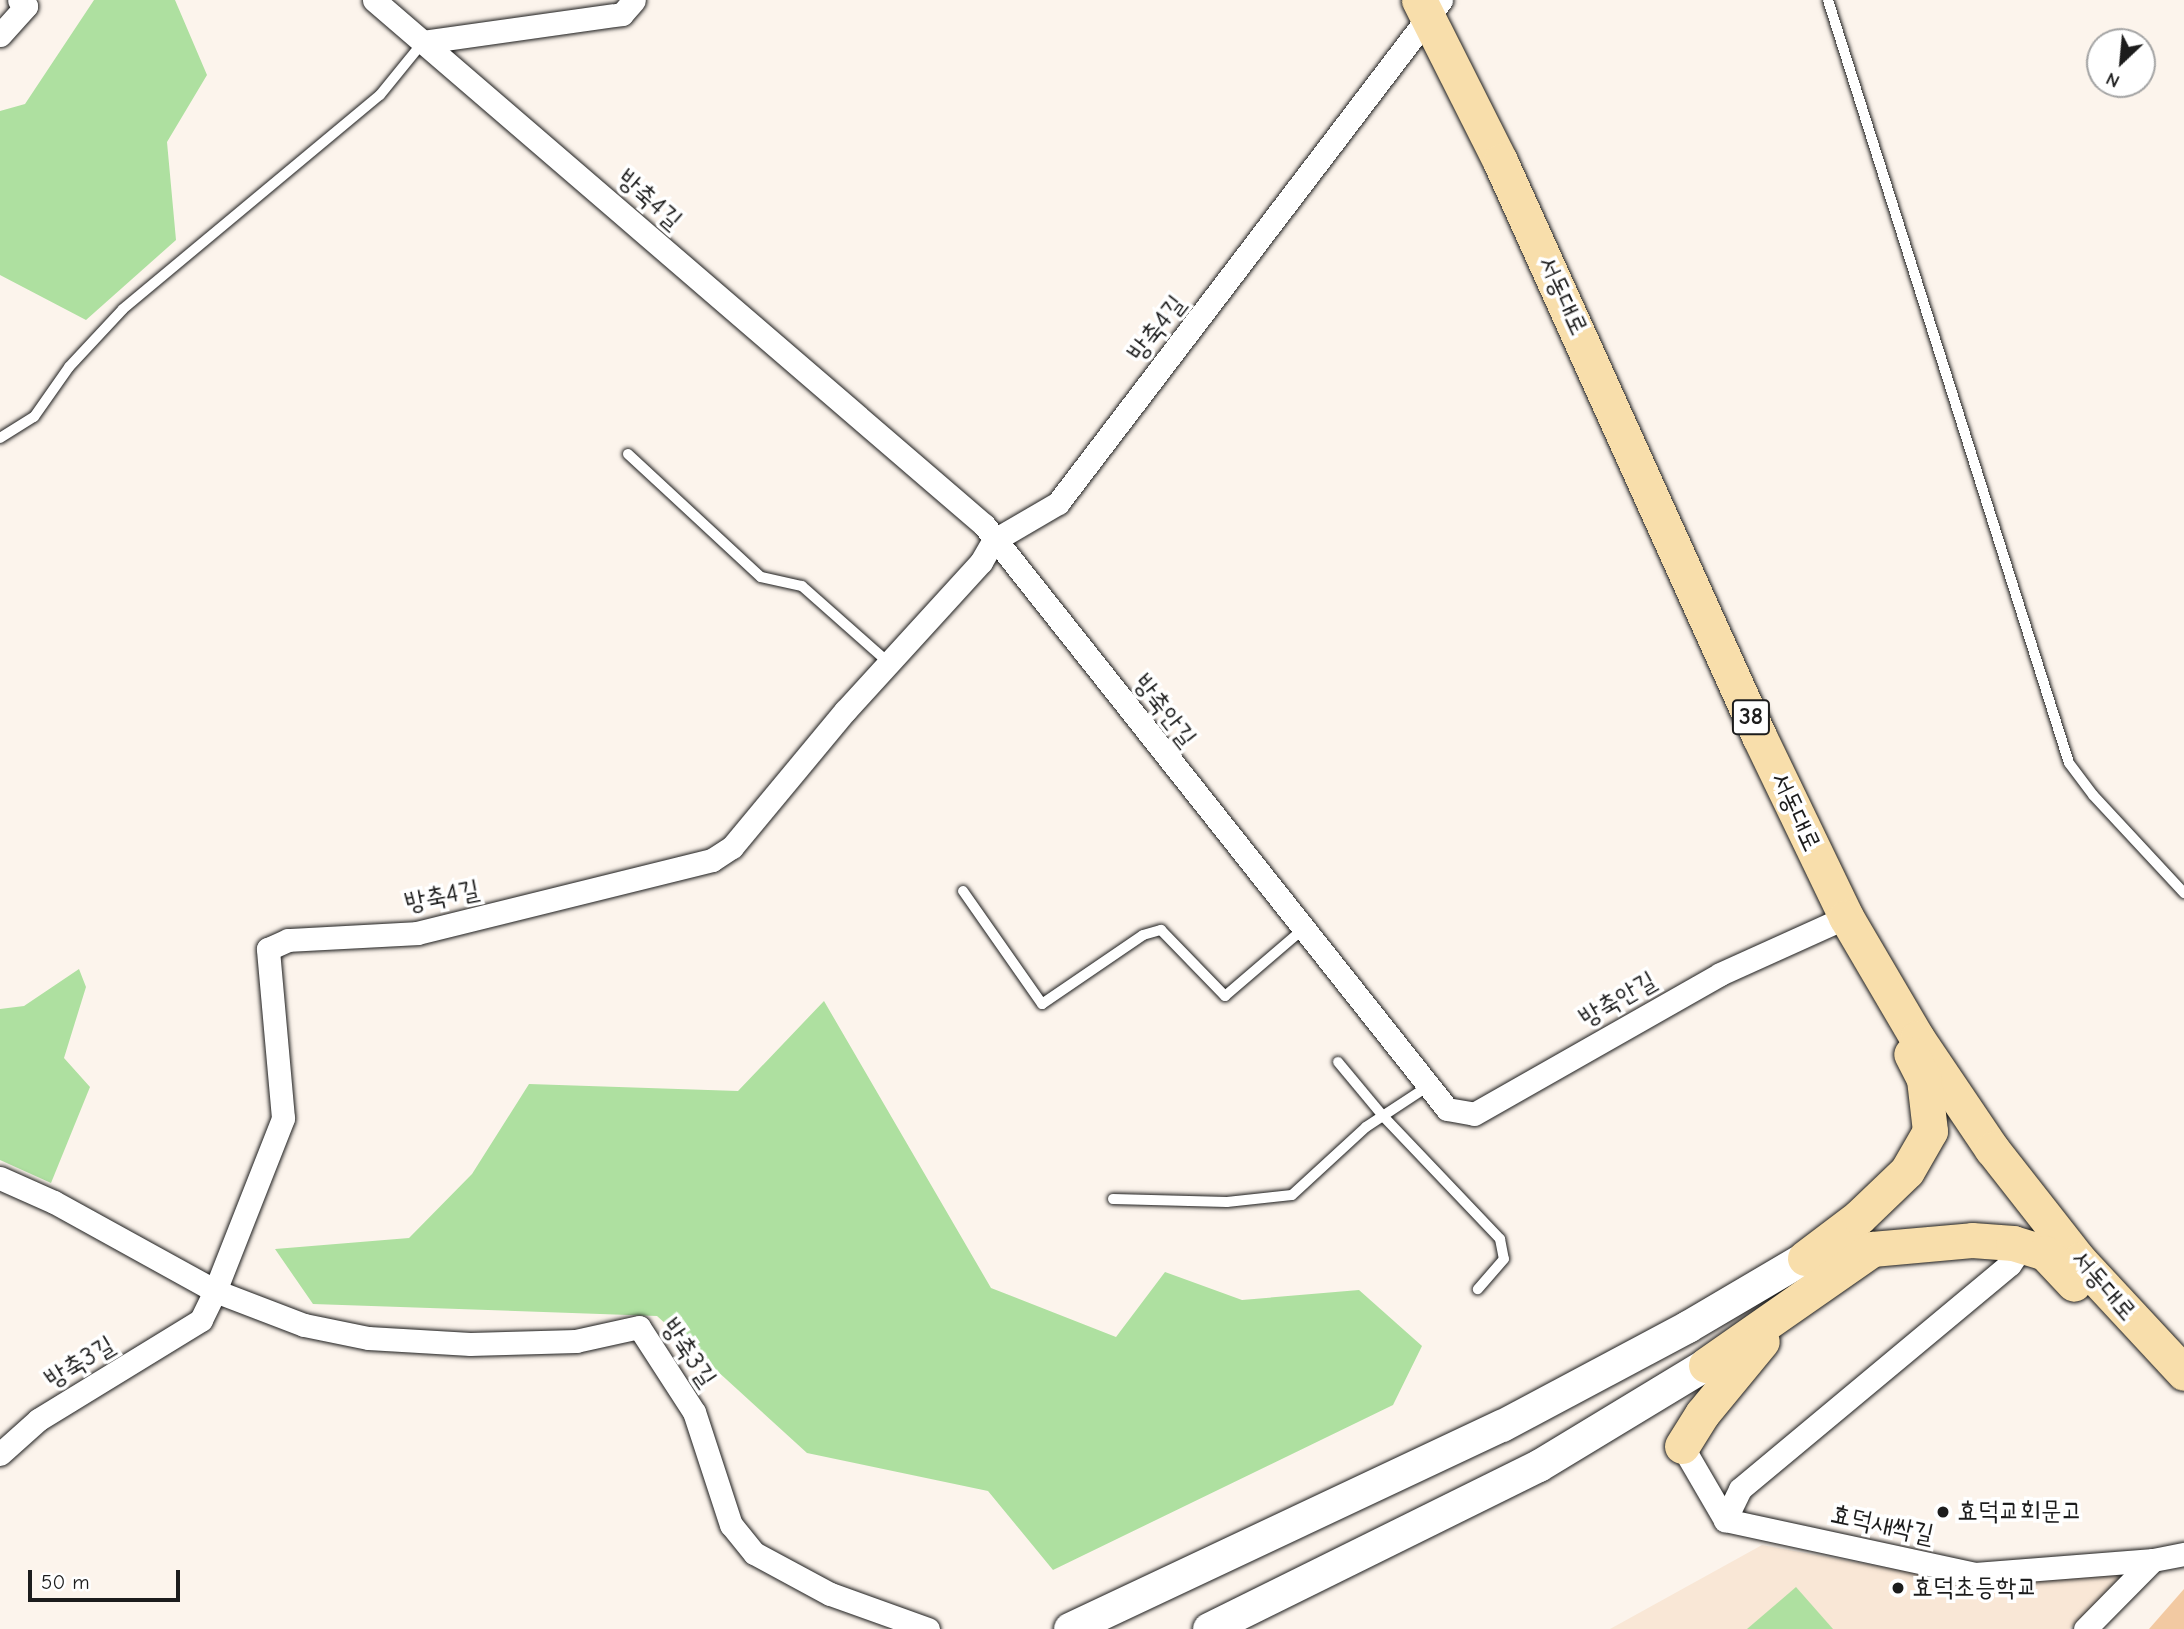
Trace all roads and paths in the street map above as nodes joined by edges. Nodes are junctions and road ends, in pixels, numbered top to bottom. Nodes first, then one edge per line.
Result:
1 (19, 0) edge
2 (373, 0) edge
3 (634, 0) edge
4 (1828, 0) edge
5 (1433, 5) edge
6 (0, 35) edge
7 (422, 42) junction
8 (0, 438) edge
9 (628, 454) dead end
10 (989, 533) junction
11 (889, 663) junction
12 (963, 891) dead end
13 (2184, 892) edge
14 (1302, 930) junction
15 (1854, 930) junction
16 (1338, 1062) dead end
17 (1427, 1087) junction
18 (1383, 1116) junction
19 (0, 1178) edge
20 (1113, 1199) dead end
21 (2022, 1246) junction
22 (1805, 1258) joint
23 (1478, 1289) dead end
24 (215, 1291) junction
25 (1787, 1311) junction
26 (2179, 1358) edge
27 (1706, 1365) joint
28 (1682, 1446) joint
29 (0, 1454) edge
30 (1725, 1520) junction
31 (2184, 1555) edge
32 (2153, 1560) junction
33 (928, 1629) edge
34 (1070, 1629) edge
35 (1209, 1629) edge
36 (2085, 1629) edge

1 - 6 street
2 - 7 street, 방축4길
3 - 7 street
4 - 13 lane
5 - 10 street, 방축4길
5 - 15 main road, 서동대로 / 38
5 - 26 main road, 서동대로 / 38
7 - 8 lane
7 - 10 street, 방축4길
9 - 11 lane
10 - 11 street, 방축4길
10 - 14 street, 방축안길
11 - 24 street, 방축4길
12 - 14 lane
14 - 17 street, 방축안길
15 - 17 street, 방축안길
15 - 22 main road
15 - 26 main road, 서동대로 / 38
16 - 18 lane
17 - 18 lane
18 - 20 lane
18 - 23 lane
19 - 24 street, 방축3길
21 - 25 main road
21 - 26 main road
21 - 30 street
22 - 34 street
24 - 29 street, 방축3길
24 - 33 street, 방축3길
25 - 27 main road
25 - 28 main road
27 - 35 street
28 - 30 street
30 - 32 street, 효덕새싹길
31 - 32 street, 효덕새싹길
32 - 36 street

